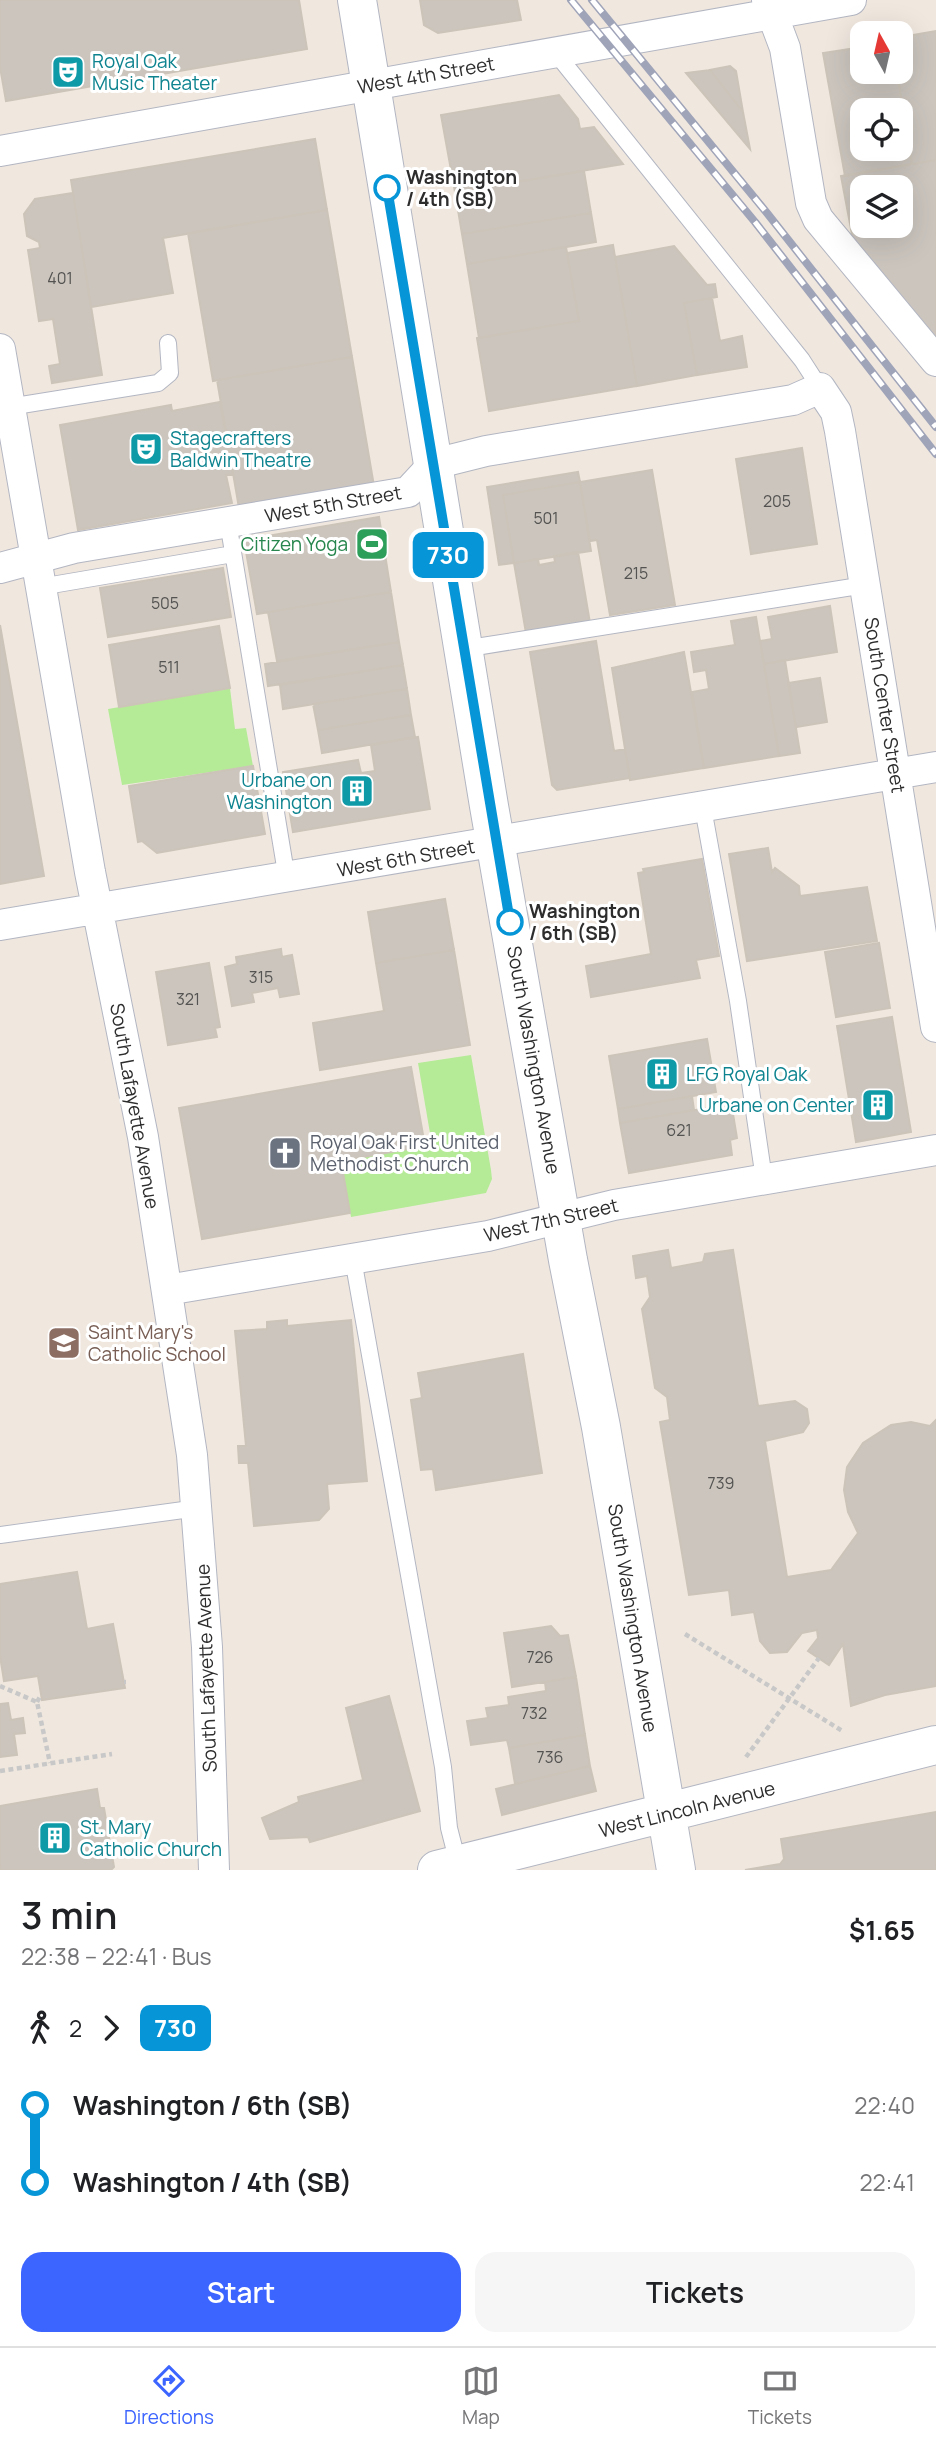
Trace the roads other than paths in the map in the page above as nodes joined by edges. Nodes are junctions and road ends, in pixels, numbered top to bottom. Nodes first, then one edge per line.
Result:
1 (358, 0) edge
2 (851, 0) edge
3 (769, 7) edge
4 (555, 52) junction
5 (370, 85) junction
6 (0, 151) edge
7 (168, 343) dead end
8 (0, 349) edge
9 (936, 360) edge
10 (820, 388) junction
11 (9, 407) junction
12 (434, 464) junction
13 (228, 522) junction
14 (233, 554) junction
15 (0, 568) edge
16 (38, 573) junction
17 (865, 585) junction
18 (463, 649) junction
19 (936, 768) edge
20 (896, 775) junction
21 (703, 808) junction
22 (496, 843) junction
23 (287, 878) junction
24 (99, 909) junction
25 (0, 925) edge
26 (936, 1027) edge
27 (936, 1150) edge
28 (764, 1179) junction
29 (562, 1220) junction
30 (353, 1259) junction
31 (167, 1290) junction
32 (198, 1508) junction
33 (0, 1535) edge
34 (936, 1745) edge
35 (666, 1814) junction
36 (452, 1868) edge
37 (214, 1870) edge
38 (676, 1870) edge

1 - 5 main road, South Washington Avenue
2 - 3 street, West 4th Street
3 - 4 street, West 4th Street
3 - 9 street
4 - 5 street, West 4th Street
4 - 10 lane
5 - 6 street, West 4th Street
5 - 12 main road, South Washington Avenue
7 - 11 lane
8 - 11 street, South Lafayette Avenue
10 - 12 street
10 - 17 street, South Center Street
11 - 16 street, South Lafayette Avenue
12 - 13 street, West 5th Street
12 - 18 main road, South Washington Avenue
13 - 14 lane
13 - 16 street, West 5th Street
14 - 16 lane
14 - 23 lane
15 - 16 street, West 5th Street
16 - 24 street, South Lafayette Avenue
17 - 18 lane
17 - 20 street, South Center Street
18 - 22 main road, South Washington Avenue
19 - 20 street, West 6th Street
20 - 21 street, West 6th Street
20 - 26 street, South Center Street
21 - 22 street, West 6th Street
21 - 28 lane
22 - 23 street, West 6th Street
22 - 29 main road, South Washington Avenue
23 - 24 street, West 6th Street
24 - 25 street, West 6th Street
24 - 31 street, South Lafayette Avenue
27 - 28 street, West 7th Street
28 - 29 street, West 7th Street
29 - 30 street, West 7th Street
29 - 35 main road, South Washington Avenue
30 - 31 street, West 7th Street
30 - 36 lane
31 - 32 street, South Lafayette Avenue
32 - 33 lane
32 - 37 street, South Lafayette Avenue
34 - 35 main road, West Lincoln Avenue
35 - 36 main road, West Lincoln Avenue
35 - 38 main road, South Washington Avenue

